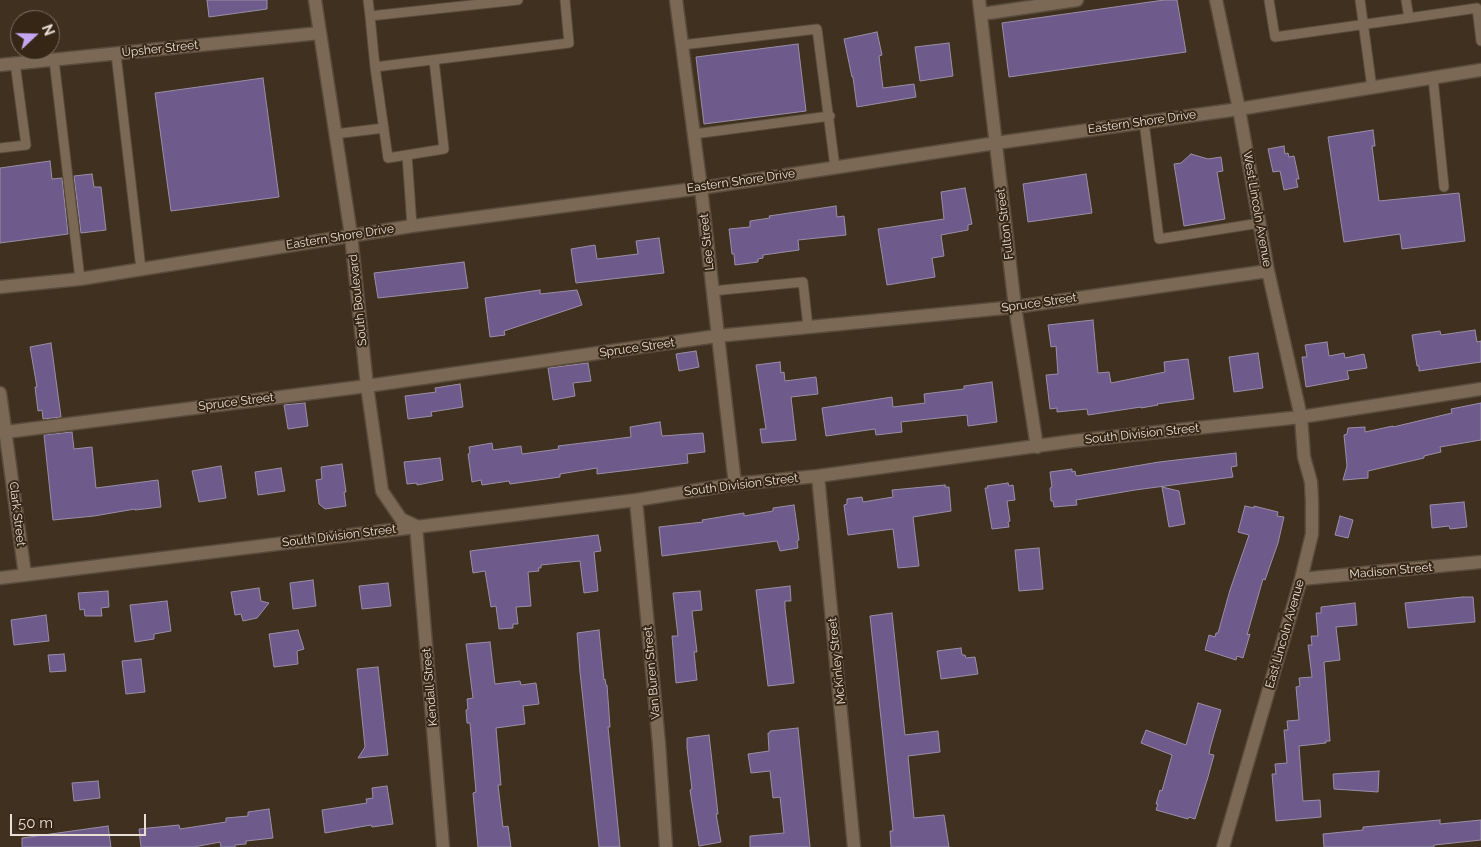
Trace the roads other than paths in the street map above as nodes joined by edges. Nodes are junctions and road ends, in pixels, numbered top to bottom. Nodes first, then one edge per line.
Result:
1 (315, 0) edge
2 (368, 0) edge
3 (518, 0) edge
4 (565, 0) edge
5 (676, 0) edge
6 (979, 0) edge
7 (1077, 0) edge
8 (1216, 0) edge
9 (1269, 0) edge
10 (1360, 0) edge
11 (1406, 0) edge
12 (982, 14) junction
13 (370, 16) junction
14 (1409, 18) junction
15 (1364, 24) junction
16 (320, 33) junction
17 (1481, 41) edge
18 (682, 45) junction
19 (116, 54) junction
20 (60, 59) edge
21 (54, 60) joint
22 (434, 60) junction
23 (15, 63) junction
24 (0, 65) edge
25 (375, 67) junction
26 (1481, 70) edge
27 (1433, 78) junction
28 (1372, 88) junction
29 (1239, 108) junction
30 (830, 116) junction
31 (1144, 122) junction
32 (384, 128) junction
33 (336, 134) junction
34 (694, 134) junction
35 (996, 143) junction
36 (0, 148) edge
37 (407, 155) junction
38 (836, 167) junction
39 (1444, 187) dead end
40 (701, 188) junction
41 (1260, 223) junction
42 (412, 226) junction
43 (351, 235) junction
44 (142, 269) junction
45 (1268, 271) junction
46 (80, 279) junction
47 (0, 287) edge
48 (712, 291) junction
49 (1015, 308) junction
50 (808, 328) junction
51 (717, 336) junction
52 (367, 386) junction
53 (1481, 389) edge
54 (0, 393) edge
55 (1300, 417) junction
56 (6, 432) junction
57 (1037, 447) junction
58 (818, 476) junction
59 (735, 484) junction
60 (636, 500) junction
61 (416, 526) junction
62 (1481, 562) edge
63 (25, 575) junction
64 (0, 578) edge
65 (1301, 579) junction
66 (443, 847) edge
67 (666, 847) edge
68 (854, 847) edge
69 (1223, 847) edge

1 - 16 street, South Boulevard
2 - 13 lane
3 - 13 lane
4 - 22 lane
5 - 18 street, Lee Street
6 - 12 street, Fulton Street
7 - 12 street
8 - 29 street, West Lincoln Avenue
9 - 15 lane
10 - 15 lane
11 - 14 lane
12 - 35 street, Fulton Street
13 - 25 lane
14 - 15 lane
14 - 17 lane
15 - 28 lane
16 - 19 street, Upsher Street
16 - 33 street, South Boulevard
18 - 30 lane
18 - 34 street, Lee Street
19 - 20 street, Upsher Street
19 - 44 lane
21 - 23 street, Upsher Street
21 - 46 lane
22 - 25 lane
22 - 37 lane
23 - 24 street, Upsher Street
23 - 36 lane
25 - 32 lane
26 - 27 street, Eastern Shore Drive
27 - 28 street, Eastern Shore Drive
27 - 39 lane
28 - 29 street, Eastern Shore Drive
29 - 31 street, Eastern Shore Drive
29 - 41 street, West Lincoln Avenue
30 - 34 lane
30 - 38 lane
31 - 35 street, Eastern Shore Drive
31 - 41 lane
32 - 33 lane
32 - 37 lane
33 - 43 street, South Boulevard
34 - 40 street, Lee Street
35 - 38 street, Eastern Shore Drive
35 - 49 street, Fulton Street
37 - 42 lane
38 - 40 street, Eastern Shore Drive
40 - 42 street, Eastern Shore Drive
40 - 48 street, Lee Street
41 - 45 street, West Lincoln Avenue
42 - 43 street, Eastern Shore Drive
43 - 44 street, Eastern Shore Drive
43 - 52 street, South Boulevard
44 - 46 street, Eastern Shore Drive
45 - 49 street, Spruce Street
45 - 55 street, West Lincoln Avenue
46 - 47 street, Eastern Shore Drive
48 - 50 lane
48 - 51 street, Lee Street
49 - 50 street, Spruce Street
49 - 57 street, Fulton Street
50 - 51 street, Spruce Street
51 - 52 street, Spruce Street
51 - 59 street, Lee Street
52 - 56 street, Spruce Street
52 - 61 street, South Boulevard
53 - 55 street, South Division Street
54 - 56 street, Clark Street
55 - 57 street, South Division Street
55 - 65 street, East Lincoln Avenue
56 - 63 street, Clark Street
57 - 58 street, South Division Street
58 - 59 street, South Division Street
58 - 68 street, McKinley Street
59 - 60 street, South Division Street
60 - 61 street, South Division Street
60 - 67 street, Van Buren Street
61 - 63 street, South Division Street
61 - 66 street, Kendall Street
62 - 65 street, Madison Street
63 - 64 street, South Division Street
65 - 69 street, East Lincoln Avenue

